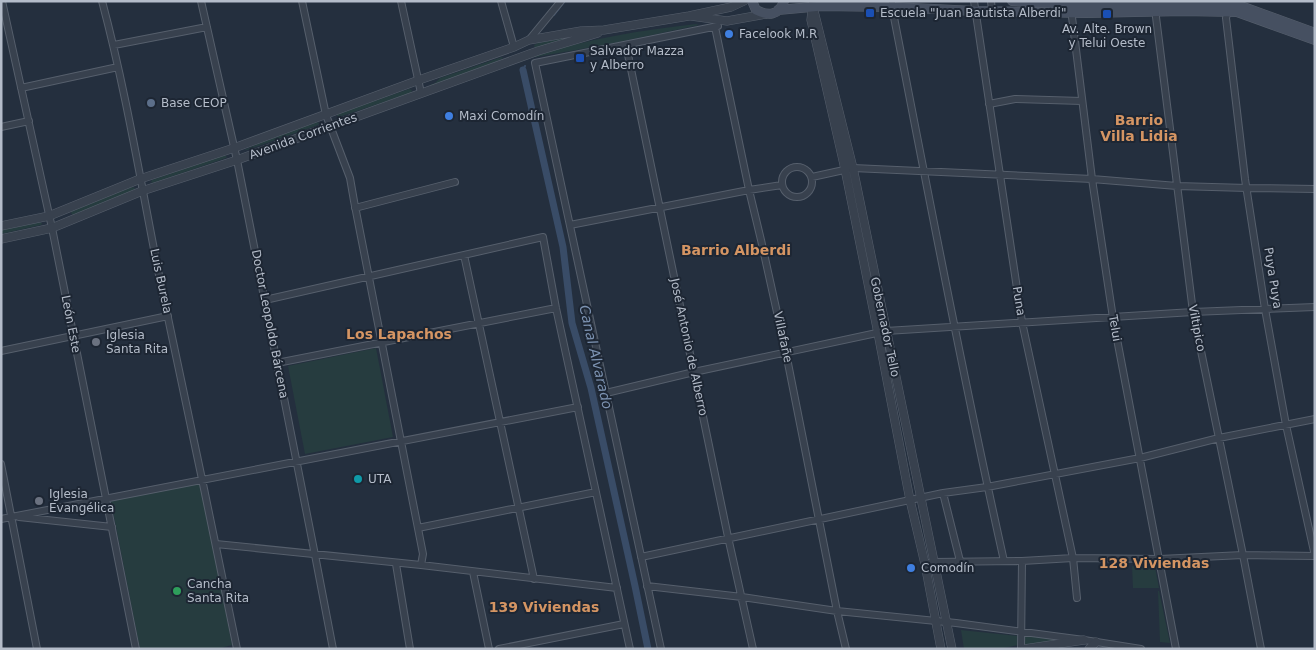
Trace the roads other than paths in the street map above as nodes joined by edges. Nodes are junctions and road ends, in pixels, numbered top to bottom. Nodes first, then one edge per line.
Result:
1 (2, 1) edge
2 (102, 1) edge
3 (201, 1) edge
4 (302, 1) edge
5 (401, 1) edge
6 (501, 1) edge
7 (562, 1) edge
8 (744, 1) edge
9 (752, 1) edge
10 (784, 1) edge
11 (974, 1) edge
12 (992, 1) edge
13 (1012, 1) edge
14 (812, 4) edge
15 (892, 4) edge
16 (1183, 5) edge
17 (1086, 6) edge
18 (1229, 6) edge
19 (1154, 7) junction
20 (1071, 8) junction
21 (778, 10) junction
22 (975, 11) junction
23 (992, 11) junction
24 (766, 14) junction
25 (689, 16) junction
26 (727, 21) junction
27 (207, 27) junction
28 (715, 27) junction
29 (604, 30) junction
30 (1315, 33) edge
31 (529, 40) junction
32 (1315, 40) edge
33 (114, 45) junction
34 (626, 45) junction
35 (514, 47) junction
36 (527, 55) junction
37 (536, 63) junction
38 (118, 67) junction
39 (419, 80) junction
40 (21, 88) junction
41 (421, 93) junction
42 (1082, 101) junction
43 (989, 104) junction
44 (326, 115) junction
45 (29, 120) junction
46 (329, 126) junction
47 (1, 127) edge
48 (234, 148) junction
49 (237, 160) junction
50 (849, 168) junction
51 (924, 171) junction
52 (999, 175) junction
53 (812, 177) junction
54 (140, 179) junction
55 (1092, 179) junction
56 (455, 182) dead end
57 (782, 185) junction
58 (1177, 186) junction
59 (1247, 188) junction
60 (1315, 189) edge
61 (749, 190) junction
62 (142, 191) junction
63 (355, 208) junction
64 (660, 208) junction
65 (49, 216) junction
66 (570, 225) junction
67 (1, 226) edge
68 (52, 228) junction
69 (1, 239) edge
70 (464, 255) junction
71 (368, 276) junction
72 (265, 300) junction
73 (1315, 307) edge
74 (556, 308) junction
75 (1265, 309) junction
76 (1193, 312) junction
77 (168, 316) junction
78 (1113, 318) junction
79 (1022, 322) junction
80 (479, 324) junction
81 (955, 327) junction
82 (882, 332) junction
83 (74, 336) junction
84 (381, 343) junction
85 (1, 351) edge
86 (786, 353) junction
87 (277, 363) junction
88 (694, 372) junction
89 (606, 393) junction
90 (578, 407) junction
91 (1315, 419) edge
92 (500, 422) junction
93 (1286, 425) junction
94 (1219, 438) junction
95 (401, 441) junction
96 (1140, 458) junction
97 (297, 461) junction
98 (1, 464) edge
99 (1054, 474) junction
100 (202, 480) junction
101 (987, 487) junction
102 (596, 492) junction
103 (943, 493) junction
104 (106, 498) junction
105 (920, 498) junction
106 (910, 500) junction
107 (518, 508) junction
108 (1, 517) edge
109 (12, 517) junction
110 (819, 518) junction
111 (112, 527) junction
112 (418, 528) junction
113 (728, 537) junction
114 (216, 544) junction
115 (315, 555) junction
116 (1243, 555) junction
117 (641, 556) junction
118 (1315, 556) edge
119 (1073, 558) junction
120 (1160, 559) junction
121 (1004, 560) junction
122 (960, 561) junction
123 (1022, 561) junction
124 (934, 562) junction
125 (396, 564) junction
126 (925, 564) junction
127 (421, 565) junction
128 (473, 572) junction
129 (534, 579) junction
130 (647, 586) junction
131 (617, 588) junction
132 (742, 597) junction
133 (1077, 598) dead end
134 (837, 611) junction
135 (936, 621) junction
136 (946, 622) junction
137 (624, 624) junction
138 (1022, 632) junction
139 (1084, 640) junction
140 (1096, 642) junction
141 (235, 648) edge
142 (37, 649) edge
143 (136, 649) edge
144 (333, 649) edge
145 (410, 649) edge
146 (489, 649) edge
147 (500, 649) edge
148 (630, 649) edge
149 (661, 649) edge
150 (753, 649) edge
151 (846, 649) edge
152 (941, 649) edge
153 (952, 649) edge
154 (1022, 649) edge
155 (1088, 649) edge
156 (1141, 649) edge
157 (1176, 649) edge
158 (1261, 649) edge

1 - 40 street, León Este
2 - 33 street, Luis Burela
3 - 27 street, Doctor Leopoldo Bárcena
4 - 44 street
5 - 39 street
6 - 35 street
7 - 31 street
8 - 25 street, Avenida Corrientes
9 - 24 main road
10 - 21 main road
11 - 22 street, Puna
12 - 23 street
13 - 20 main road
14 - 15 main road
14 - 21 main road
14 - 50 street, Gobernador Tello
15 - 22 main road
15 - 51 street
16 - 18 main road
16 - 19 main road
17 - 19 main road
17 - 20 main road
18 - 30 main road
18 - 32 main road
18 - 59 street, Puya Puya
19 - 58 street, Viltipico
20 - 23 main road
20 - 42 street, Telui
21 - 24 main road
22 - 23 main road
22 - 43 street, Puna
24 - 26 street, Avenida Corrientes
25 - 26 street, Avenida Corrientes
25 - 29 street, Avenida Corrientes
26 - 28 street
27 - 33 street
27 - 48 street, Doctor Leopoldo Bárcena
28 - 34 street
28 - 61 street, Villafañe
29 - 31 street, Avenida Corrientes
29 - 36 street, Avenida Corrientes
31 - 35 street, Avenida Corrientes
33 - 38 street, Luis Burela
34 - 37 street
34 - 64 street, José Antonio de Alberro
35 - 39 street, Avenida Corrientes
36 - 37 street
36 - 41 street, Avenida Corrientes
37 - 66 street
38 - 40 street
38 - 54 street, Luis Burela
39 - 41 street
39 - 44 street, Avenida Corrientes
40 - 45 street, León Este
41 - 46 street, Avenida Corrientes
42 - 43 street
42 - 55 street, Telui
43 - 52 street, Puna
44 - 46 street
44 - 48 street, Avenida Corrientes
45 - 47 street
45 - 65 street, León Este
46 - 49 street, Avenida Corrientes
46 - 63 street
48 - 49 street, Doctor Leopoldo Bárcena
48 - 54 street, Avenida Corrientes
49 - 62 street, Avenida Corrientes
49 - 72 street, Doctor Leopoldo Bárcena
50 - 51 street
50 - 53 street
50 - 82 street, Gobernador Tello
51 - 52 street
51 - 81 street
52 - 55 street
52 - 79 street, Puna
53 - 57 street
53 - 57 street
54 - 62 street, Luis Burela
54 - 65 street, Avenida Corrientes
55 - 58 street
55 - 78 street, Telui
56 - 63 street
57 - 61 street
58 - 59 street
58 - 76 street, Viltipico
59 - 60 street
59 - 75 street, Puya Puya
61 - 64 street
61 - 86 street, Villafañe
62 - 68 street, Avenida Corrientes
62 - 77 street, Luis Burela
63 - 71 street
64 - 66 street
64 - 88 street, José Antonio de Alberro
65 - 67 street, Avenida Corrientes
65 - 68 street, León Este
66 - 89 street
68 - 69 street, Avenida Corrientes
68 - 83 street, León Este
70 - 71 street
70 - 74 street
70 - 80 street
71 - 72 street
71 - 84 street
72 - 87 street, Doctor Leopoldo Bárcena
73 - 75 street
74 - 80 street
74 - 90 street
75 - 76 street
75 - 93 street, Puya Puya
76 - 78 street
76 - 94 street, Viltipico
77 - 83 street
77 - 100 street, Luis Burela
78 - 79 street
78 - 96 street, Telui
79 - 81 street
79 - 99 street, Puna
80 - 84 street
80 - 92 street
81 - 82 street
81 - 101 street
82 - 86 street
82 - 105 street, Gobernador Tello
82 - 106 street, Gobernador Tello
83 - 85 street
83 - 104 street, León Este
84 - 87 street
84 - 95 street
86 - 88 street
86 - 110 street, Villafañe
87 - 97 street, Doctor Leopoldo Bárcena
88 - 89 street
88 - 113 street, José Antonio de Alberro
89 - 117 street
90 - 92 street
90 - 102 street
91 - 93 street
92 - 95 street
92 - 107 street
93 - 94 street
93 - 118 street, Puya Puya
94 - 96 street
94 - 116 street, Viltipico
95 - 97 street
95 - 112 street
96 - 99 street
96 - 120 street, Telui
97 - 100 street
97 - 115 street, Doctor Leopoldo Bárcena
98 - 109 street
99 - 101 street
99 - 119 street, Puna
100 - 104 street
100 - 114 street, Luis Burela
101 - 103 street
101 - 121 street
102 - 107 street
102 - 131 street
103 - 105 street
103 - 122 street
104 - 109 street
104 - 111 street, León Este
105 - 106 street
105 - 124 street, Gobernador Tello
106 - 110 street
106 - 126 street, Gobernador Tello
107 - 112 street
107 - 129 street
108 - 109 street
109 - 111 street
109 - 142 street
110 - 113 street
110 - 134 street, Villafañe
111 - 143 street, León Este
112 - 127 street
113 - 117 street
113 - 132 street, José Antonio de Alberro
114 - 115 street
114 - 141 street, Luis Burela
115 - 125 street
115 - 144 street, Doctor Leopoldo Bárcena
116 - 118 street
116 - 120 street
116 - 158 street, Viltipico
117 - 130 street
119 - 120 street
119 - 123 street
119 - 133 street, Puna
120 - 157 street, Telui
121 - 122 street
121 - 123 street
122 - 124 street
123 - 138 street
124 - 126 street
124 - 136 street, Gobernador Tello
125 - 127 street
125 - 145 street
126 - 135 street, Gobernador Tello
127 - 128 street
128 - 129 street
128 - 146 street
129 - 131 street
130 - 132 street
130 - 149 street
131 - 137 street
132 - 134 street
132 - 150 street, José Antonio de Alberro
134 - 135 street
134 - 151 street, Villafañe
135 - 136 street
135 - 152 street, Gobernador Tello
136 - 138 street
136 - 153 street, Gobernador Tello
137 - 147 street
137 - 148 street
138 - 139 street
138 - 154 street
139 - 140 street
139 - 154 street
139 - 155 street
140 - 155 street
140 - 156 street

